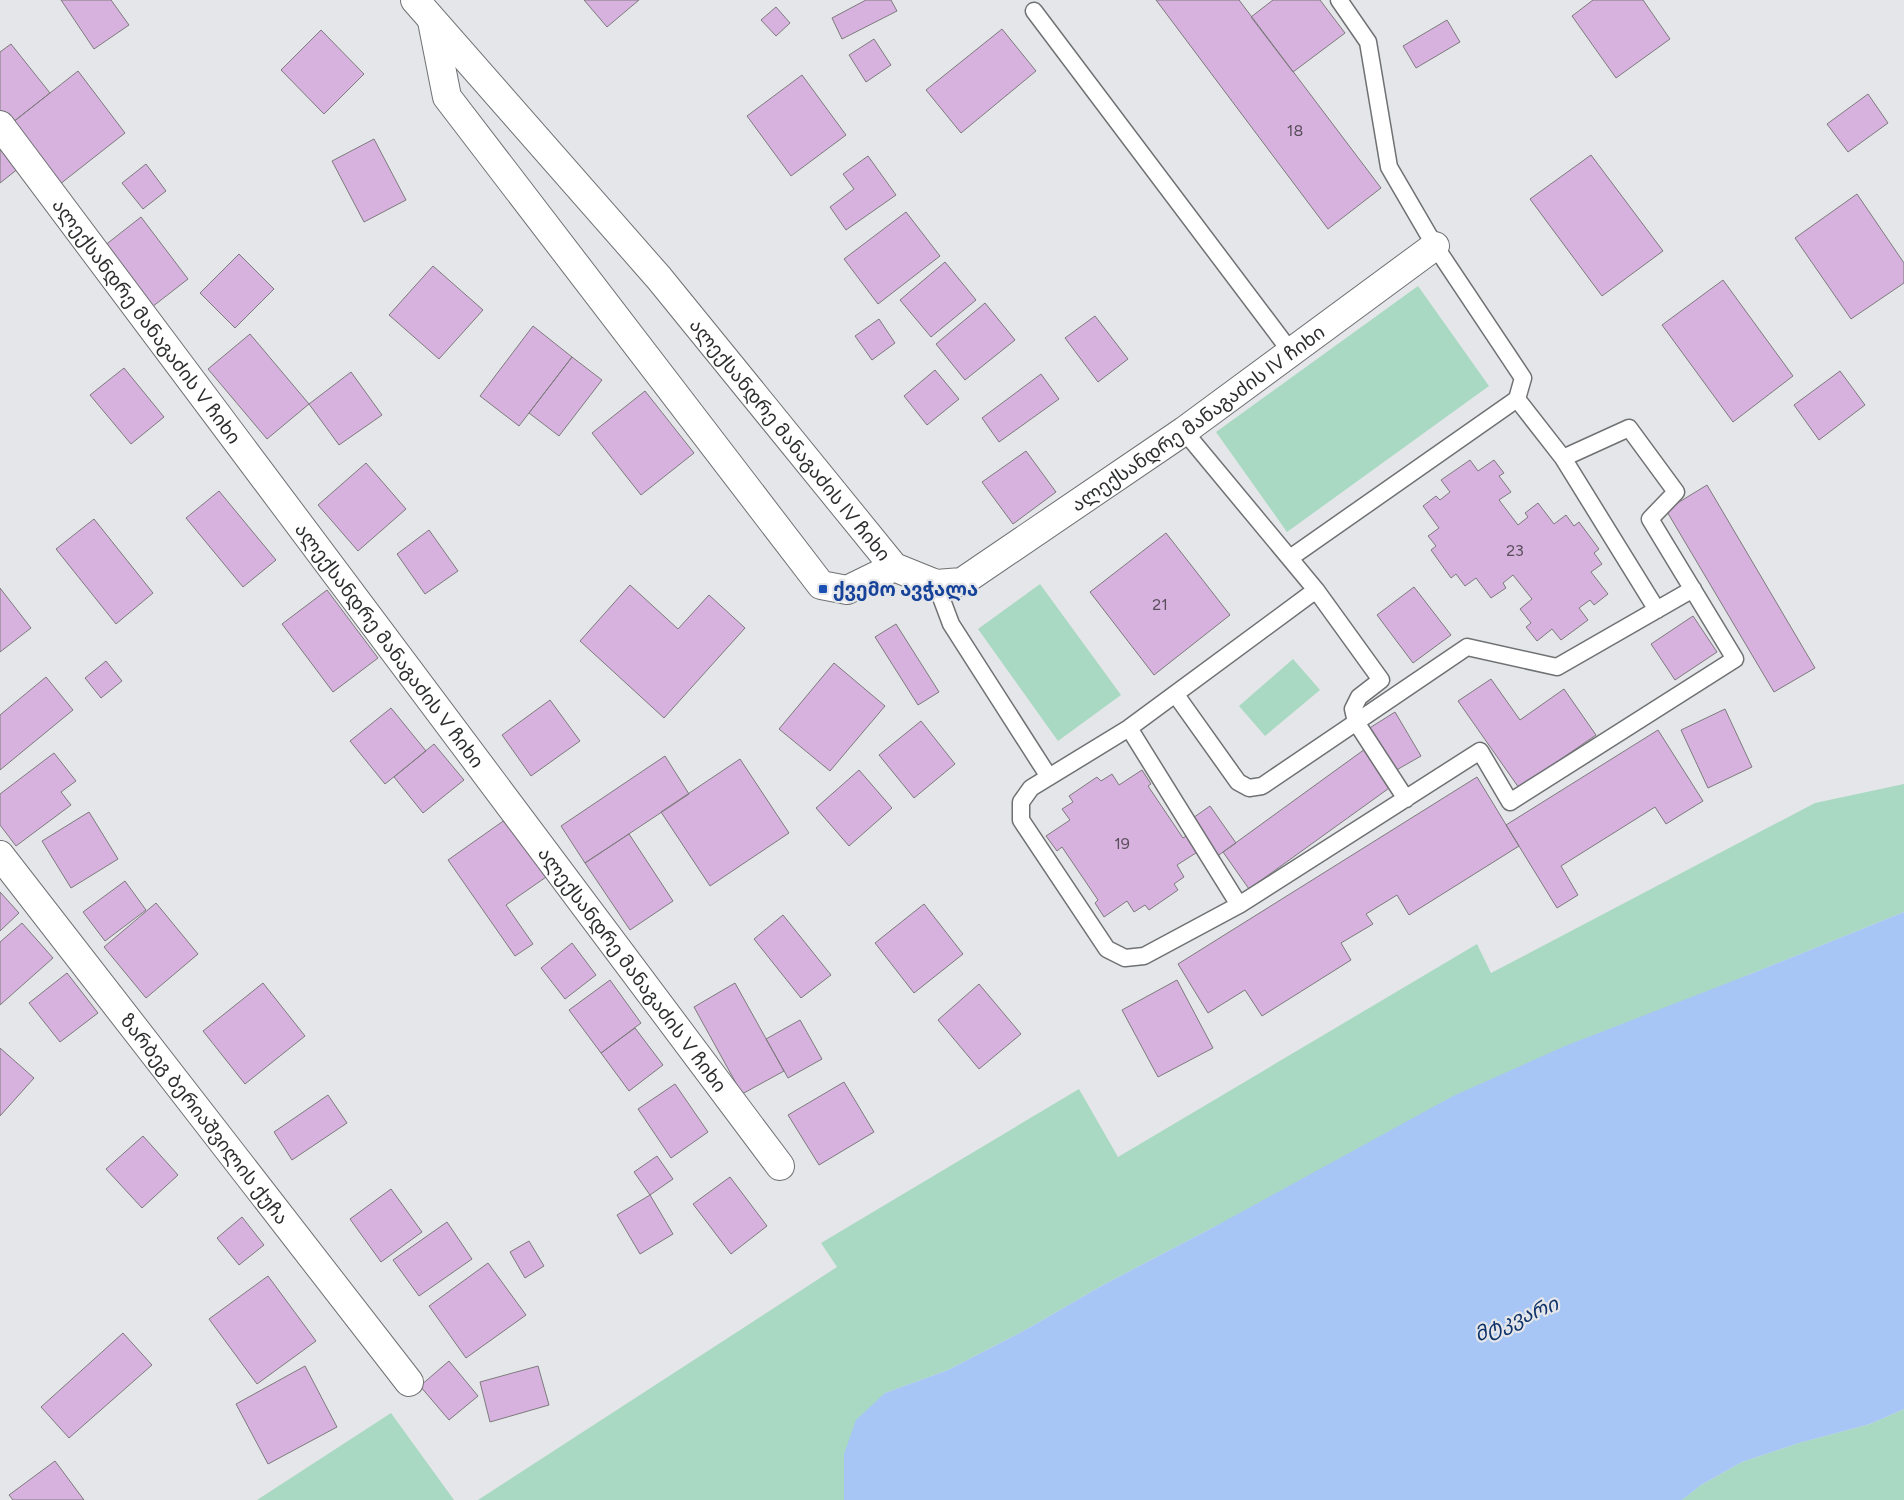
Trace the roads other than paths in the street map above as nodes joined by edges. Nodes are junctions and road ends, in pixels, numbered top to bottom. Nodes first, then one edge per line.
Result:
1 (1339, 0) edge
2 (423, 10) edge
3 (1034, 11) dead end
4 (0, 125) edge
5 (1435, 246) junction
6 (1291, 352) junction
7 (1518, 398) junction
8 (1184, 431) junction
9 (1563, 458) junction
10 (1290, 558) junction
11 (894, 567) junction
12 (936, 584) junction
13 (1693, 589) junction
14 (1316, 590) junction
15 (1657, 610) junction
16 (1176, 695) junction
17 (1356, 722) junction
18 (1129, 728) junction
19 (1049, 776) junction
20 (1406, 800) junction
21 (0, 856) edge
22 (1239, 905) junction
23 (780, 1166) dead end
24 (409, 1382) dead end

1 - 5 lane
2 - 11 street, ალექსანდრე მანაგაძის IV ჩიხი
2 - 11 street
3 - 6 lane
4 - 23 street, ალექსანდრე მანაგაძის V ჩიხი
5 - 6 street, ალექსანდრე მანაგაძის IV ჩიხი
5 - 7 lane
6 - 8 street, ალექსანდრე მანაგაძის IV ჩიხი
7 - 9 lane
7 - 10 lane
8 - 10 lane
8 - 12 street, ალექსანდრე მანაგაძის IV ჩიხი
9 - 13 lane
9 - 15 lane
10 - 14 lane
11 - 12 street, ალექსანდრე მანაგაძის IV ჩიხი
12 - 19 lane
13 - 15 lane
13 - 20 lane
14 - 16 lane
14 - 17 lane
15 - 17 lane
16 - 17 lane
16 - 18 lane
17 - 20 lane
18 - 19 lane
18 - 22 lane
19 - 22 lane
20 - 22 lane
21 - 24 street, ზარბეგ ბერიაშვილის ქუჩა

